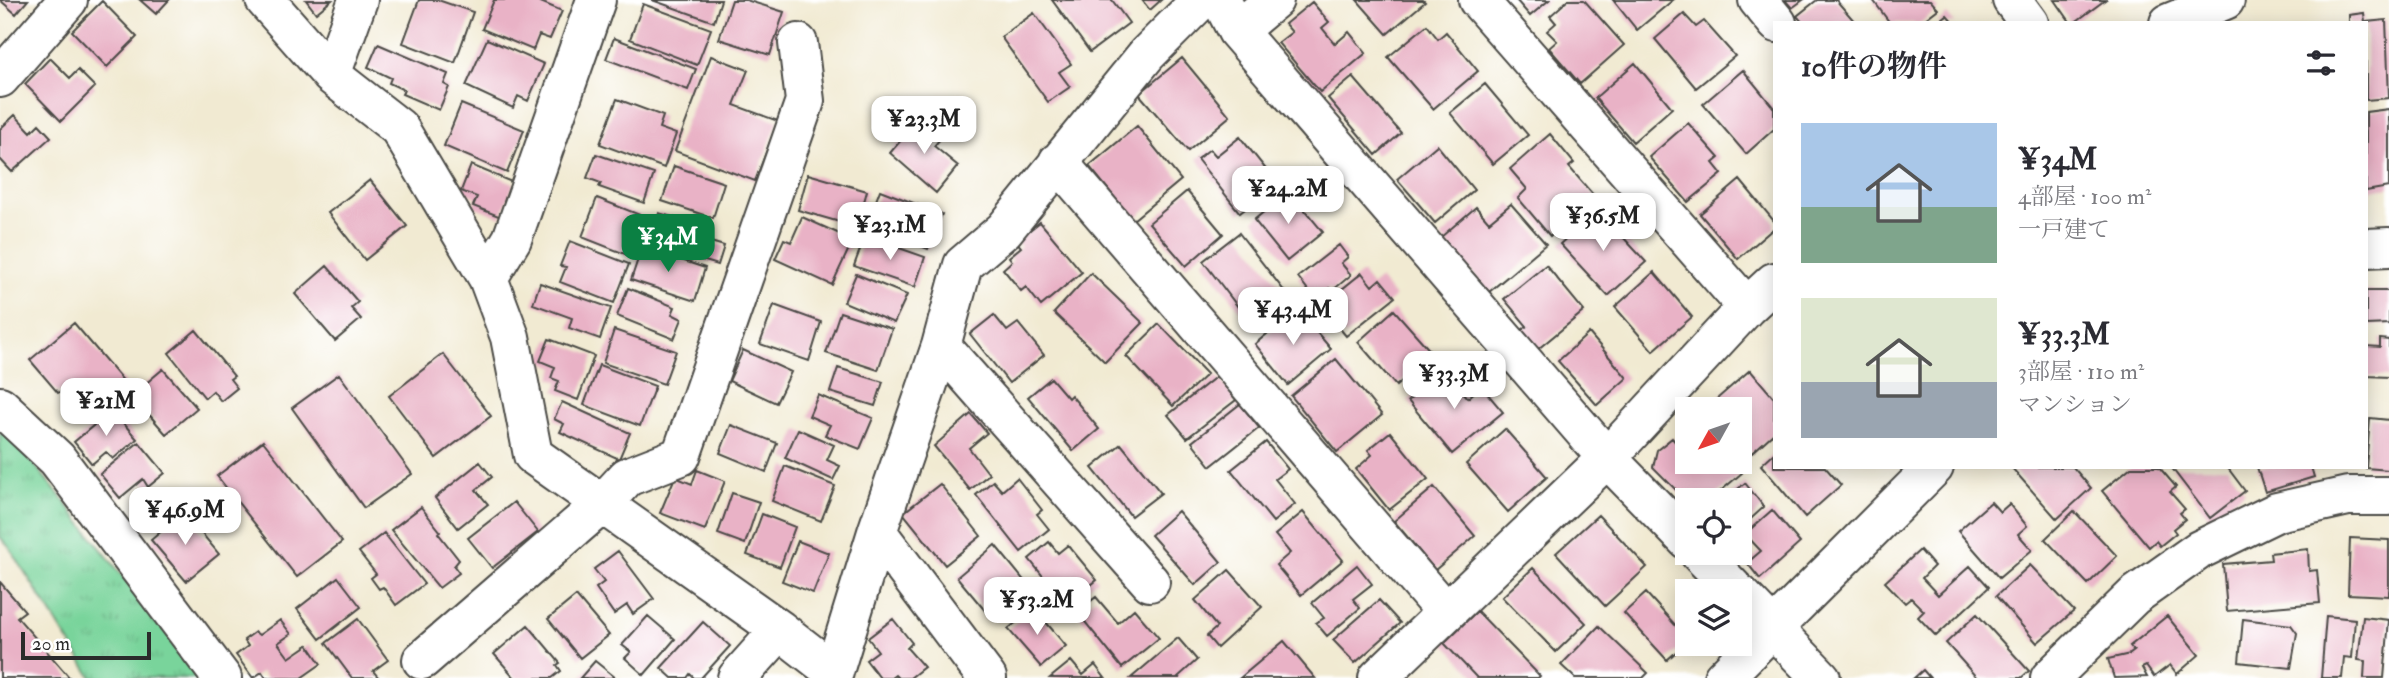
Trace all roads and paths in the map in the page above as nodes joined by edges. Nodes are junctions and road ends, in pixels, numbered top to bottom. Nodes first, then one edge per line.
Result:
1 (68, 0) edge
2 (265, 0) edge
3 (358, 0) edge
4 (596, 0) edge
5 (1201, 0) edge
6 (1274, 0) edge
7 (1478, 0) edge
8 (1758, 0) edge
9 (2012, 0) edge
10 (2225, 0) edge
11 (1229, 15) edge
12 (1775, 21) edge
13 (2028, 21) edge
14 (2174, 21) edge
15 (798, 43) dead end
16 (331, 75) junction
17 (0, 78) edge
18 (1058, 162) junction
19 (2389, 247) edge
20 (2368, 248) edge
21 (488, 278) junction
22 (1773, 283) edge
23 (1747, 307) junction
24 (941, 346) junction
25 (0, 406) edge
26 (1607, 458) junction
27 (1932, 469) edge
28 (2346, 481) edge
29 (2389, 496) edge
30 (601, 505) junction
31 (1675, 528) edge
32 (877, 532) junction
33 (1711, 565) edge
34 (1724, 579) edge
35 (1150, 582) dead end
36 (1752, 607) edge
37 (1445, 612) junction
38 (1772, 628) junction
39 (779, 630) junction
40 (422, 660) dead end
41 (833, 675) edge
42 (222, 678) edge
43 (737, 678) edge
44 (987, 678) edge
45 (1378, 678) edge
46 (1723, 678) edge
47 (1821, 678) edge
48 (2050, 678) edge

1 - 17 street
2 - 16 street
3 - 16 street
4 - 21 street
5 - 18 street
6 - 11 street
7 - 23 street
8 - 12 street
9 - 13 street
10 - 14 street
11 - 26 street
15 - 30 street
16 - 21 street
18 - 24 street
18 - 37 street
19 - 20 street
21 - 30 street
22 - 23 street
23 - 26 street
24 - 32 street
24 - 35 street
25 - 42 street
26 - 31 street
26 - 37 street
27 - 38 street
28 - 29 street
28 - 48 street
30 - 39 street
30 - 40 street
32 - 41 street
32 - 44 street
33 - 34 street
36 - 38 street
37 - 45 street
38 - 46 street
38 - 47 street
39 - 41 street
39 - 43 street

